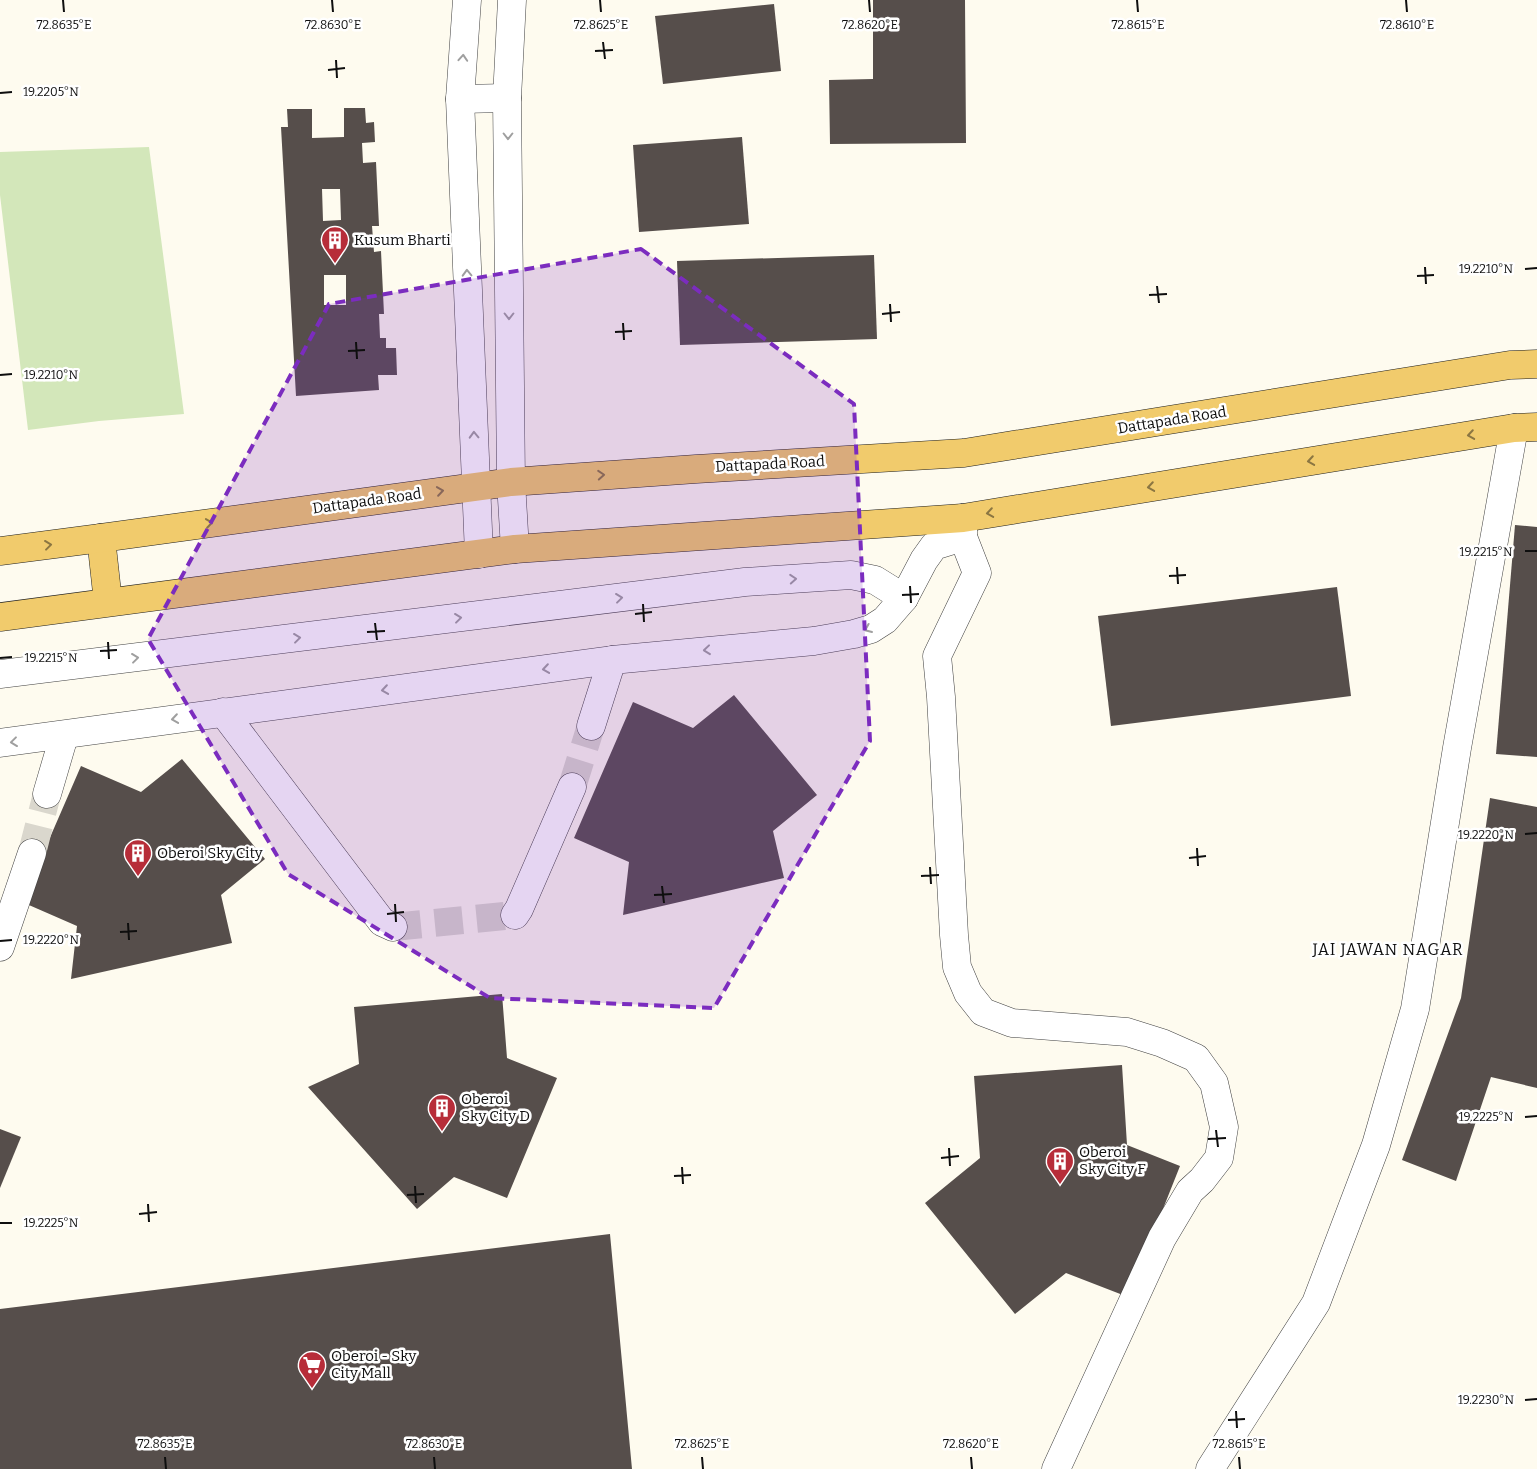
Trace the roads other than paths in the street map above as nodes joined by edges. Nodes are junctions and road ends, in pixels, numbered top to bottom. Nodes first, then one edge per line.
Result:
1 (467, 0) edge
2 (512, 0) edge
3 (507, 98) junction
4 (460, 99) junction
5 (1537, 364) edge
6 (1525, 427) edge
7 (510, 482) junction
8 (476, 486) junction
9 (963, 527) junction
10 (101, 538) junction
11 (515, 549) junction
12 (0, 551) edge
13 (479, 554) junction
14 (904, 598) junction
15 (108, 602) junction
16 (0, 617) edge
17 (612, 660) junction
18 (0, 674) edge
19 (223, 712) junction
20 (591, 726) tunnel mouth
21 (64, 736) junction
22 (0, 743) edge
23 (572, 786) tunnel mouth
24 (47, 794) tunnel mouth
25 (32, 853) tunnel mouth
26 (515, 915) dead end
27 (393, 927) tunnel mouth
28 (0, 947) edge
29 (1056, 1469) edge
30 (1210, 1469) edge

4 -> 1 street
2 - 3 street
3 - 4 street
3 -> 7 street
8 -> 4 street
7 -> 5 main road, Dattapada Road
6 -> 9 main road
6 - 30 street
7 - 8 main road, Dattapada Road
7 - 11 street
10 -> 8 main road, Dattapada Road
8 - 13 street
9 - 11 main road
9 - 14 street
9 - 29 street
12 -> 10 main road, Dattapada Road
10 - 15 main road
11 - 13 main road
13 - 15 main road
14 -> 17 street
18 -> 14 street
15 - 16 main road
17 -> 19 street
17 - 20 street
19 -> 21 street
19 - 27 street
21 -> 22 street
21 - 24 street
23 - 26 street
25 - 28 street

